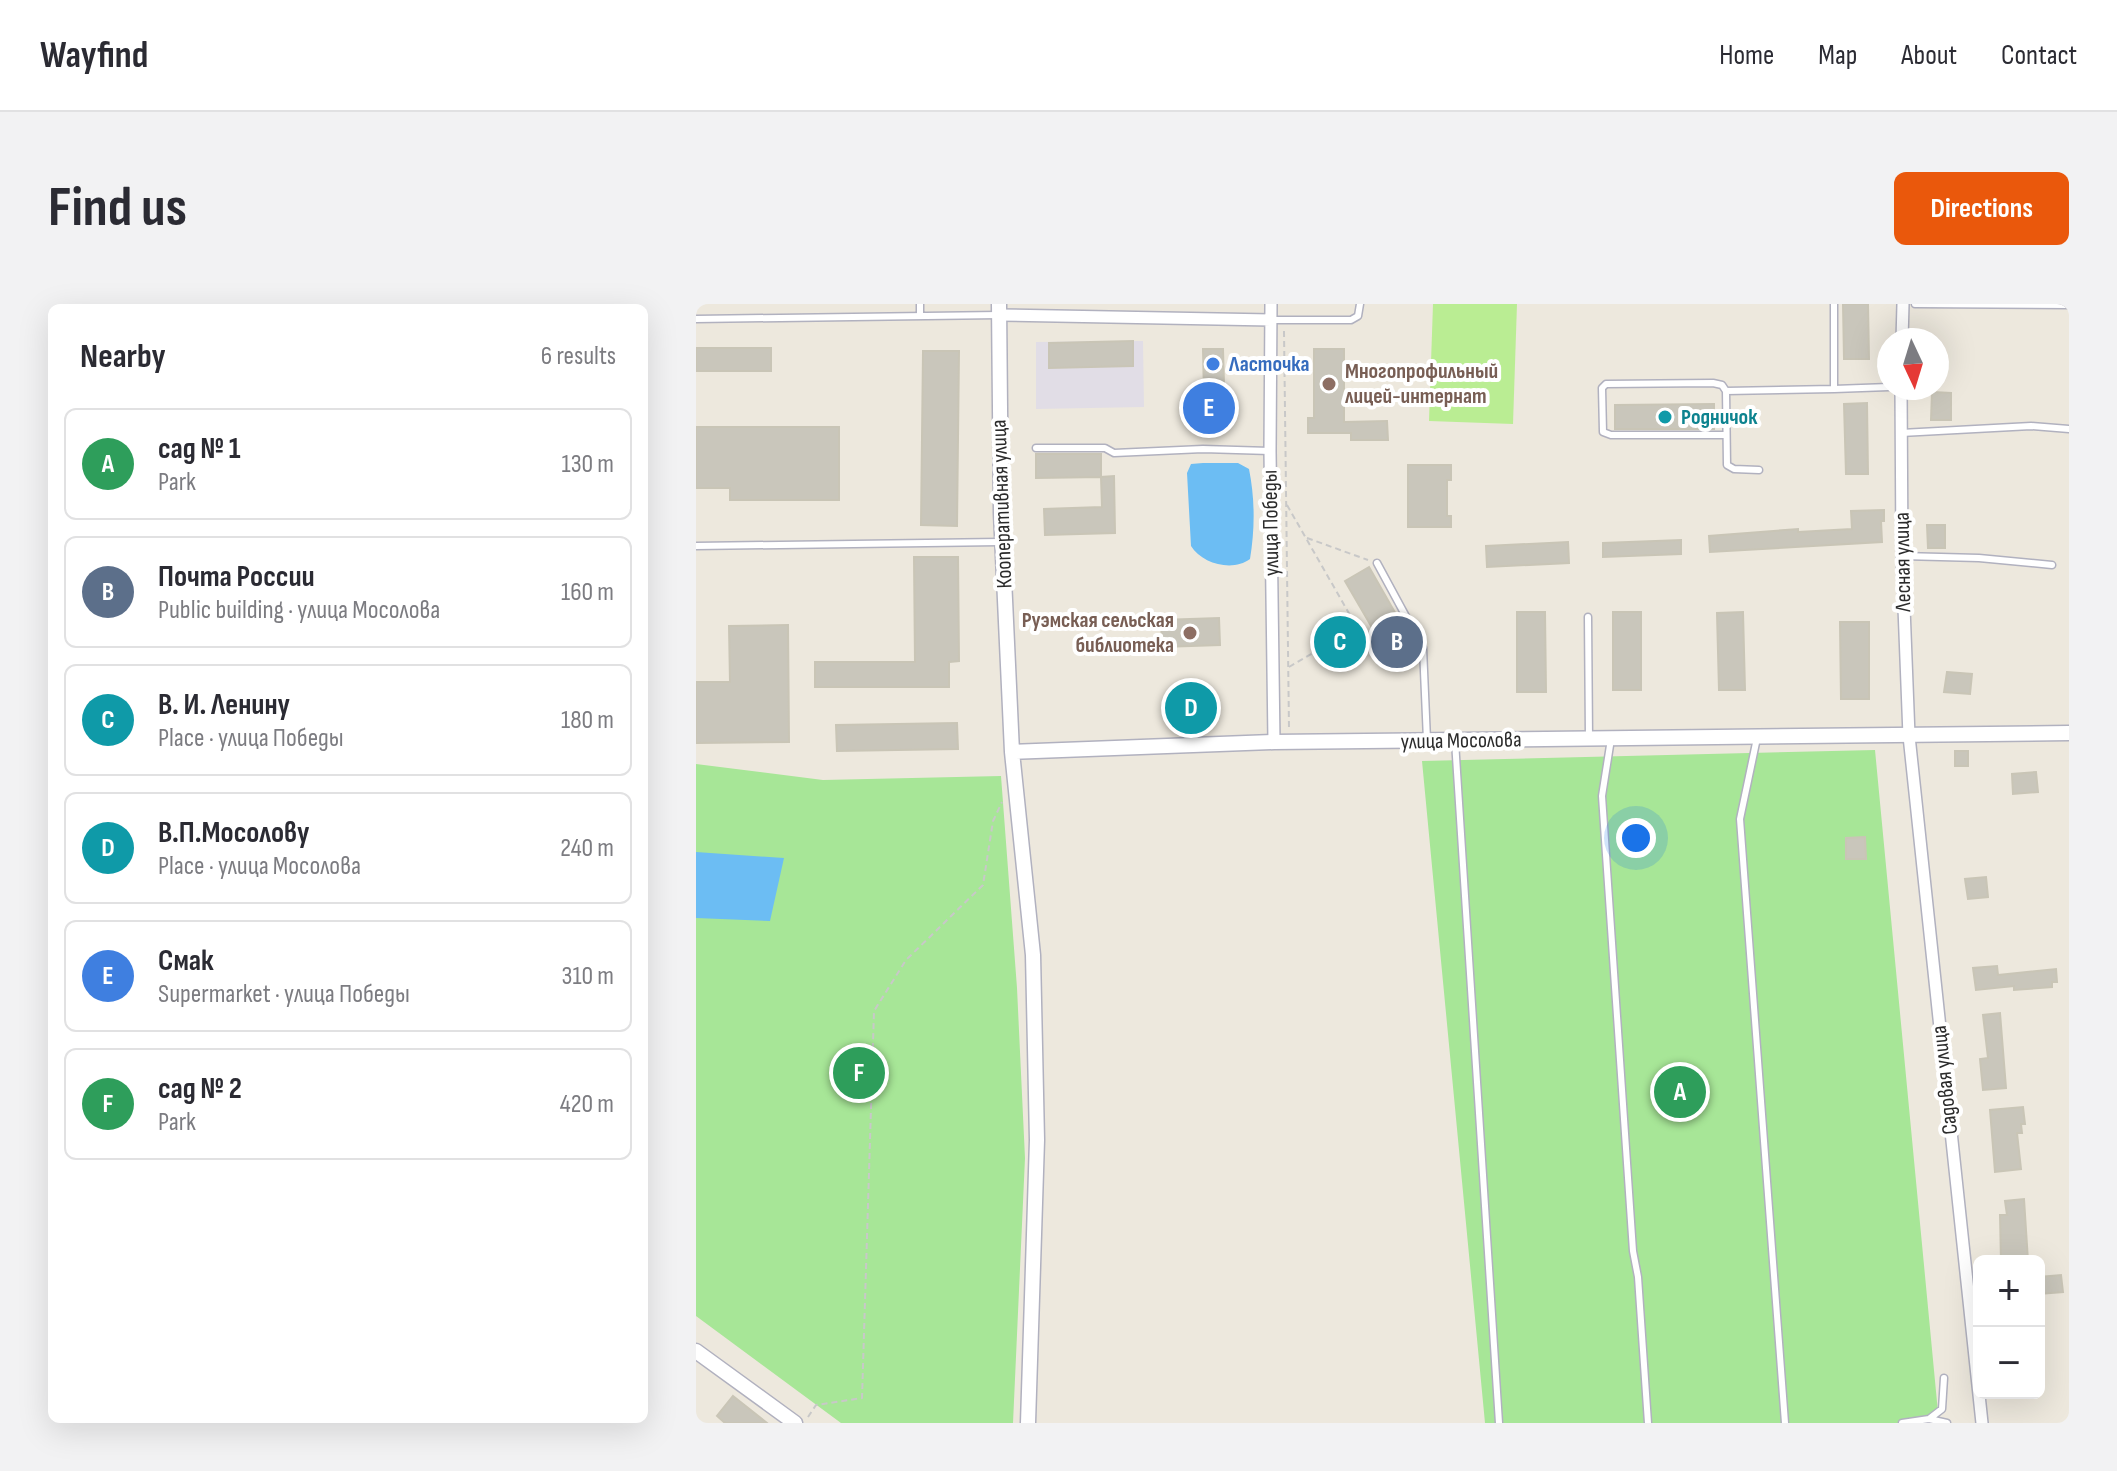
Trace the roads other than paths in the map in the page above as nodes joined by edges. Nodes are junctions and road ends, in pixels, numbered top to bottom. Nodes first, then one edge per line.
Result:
1 (920, 304) edge
2 (1271, 304) edge
3 (1360, 304) edge
4 (1834, 304) edge
5 (1903, 304) edge
6 (1915, 304) edge
7 (2069, 305) edge
8 (999, 309) edge
9 (920, 316) junction
10 (696, 319) edge
11 (1271, 320) junction
12 (1902, 328) edge
13 (1877, 387) edge
14 (1834, 389) junction
15 (1726, 391) junction
16 (1901, 400) edge
17 (2069, 429) edge
18 (1901, 433) junction
19 (1726, 435) junction
20 (1036, 448) dead end
21 (1270, 451) junction
22 (1759, 470) dead end
23 (1002, 542) junction
24 (696, 546) edge
25 (1902, 556) junction
26 (1377, 563) road end
27 (2052, 565) dead end
28 (1588, 617) dead end
29 (2069, 733) edge
30 (1909, 736) junction
31 (1757, 738) junction
32 (1589, 739) junction
33 (1611, 739) junction
34 (1427, 741) junction
35 (1455, 741) junction
36 (1282, 742) junction
37 (1012, 752) junction
38 (696, 1351) edge
39 (1944, 1378) dead end
40 (1929, 1419) junction
41 (795, 1423) edge
42 (1028, 1423) edge
43 (1499, 1423) edge
44 (1648, 1423) edge
45 (1785, 1423) edge
46 (1902, 1423) edge
47 (1947, 1423) edge
48 (1982, 1423) edge

1 - 9 lane
2 - 11 street, улица Победы
3 - 11 lane
4 - 14 lane
5 - 12 street
6 - 7 lane
8 - 9 lane
8 - 11 street
8 - 23 street, Кооперативная улица
9 - 10 lane
11 - 21 street, улица Победы
13 - 14 lane
14 - 15 lane
15 - 19 lane
15 - 19 lane
16 - 18 street, Лесная улица
17 - 18 lane
18 - 25 street, Лесная улица
19 - 22 lane
20 - 21 lane
21 - 36 street, улица Победы
23 - 24 lane
23 - 37 street, Кооперативная улица
25 - 27 lane
25 - 30 street, Лесная улица
26 - 34 lane
28 - 32 lane
29 - 30 street, улица Мосолова
30 - 31 street, улица Мосолова
30 - 48 street, Садовая улица
31 - 33 street, улица Мосолова
31 - 45 lane
32 - 33 street, улица Мосолова
32 - 35 street, улица Мосолова
33 - 44 lane
34 - 35 street, улица Мосолова
34 - 36 street, улица Мосолова
35 - 43 lane
36 - 37 street, улица Мосолова
37 - 42 street, Кооперативная улица
38 - 41 street
39 - 40 lane
40 - 46 lane
40 - 47 lane

